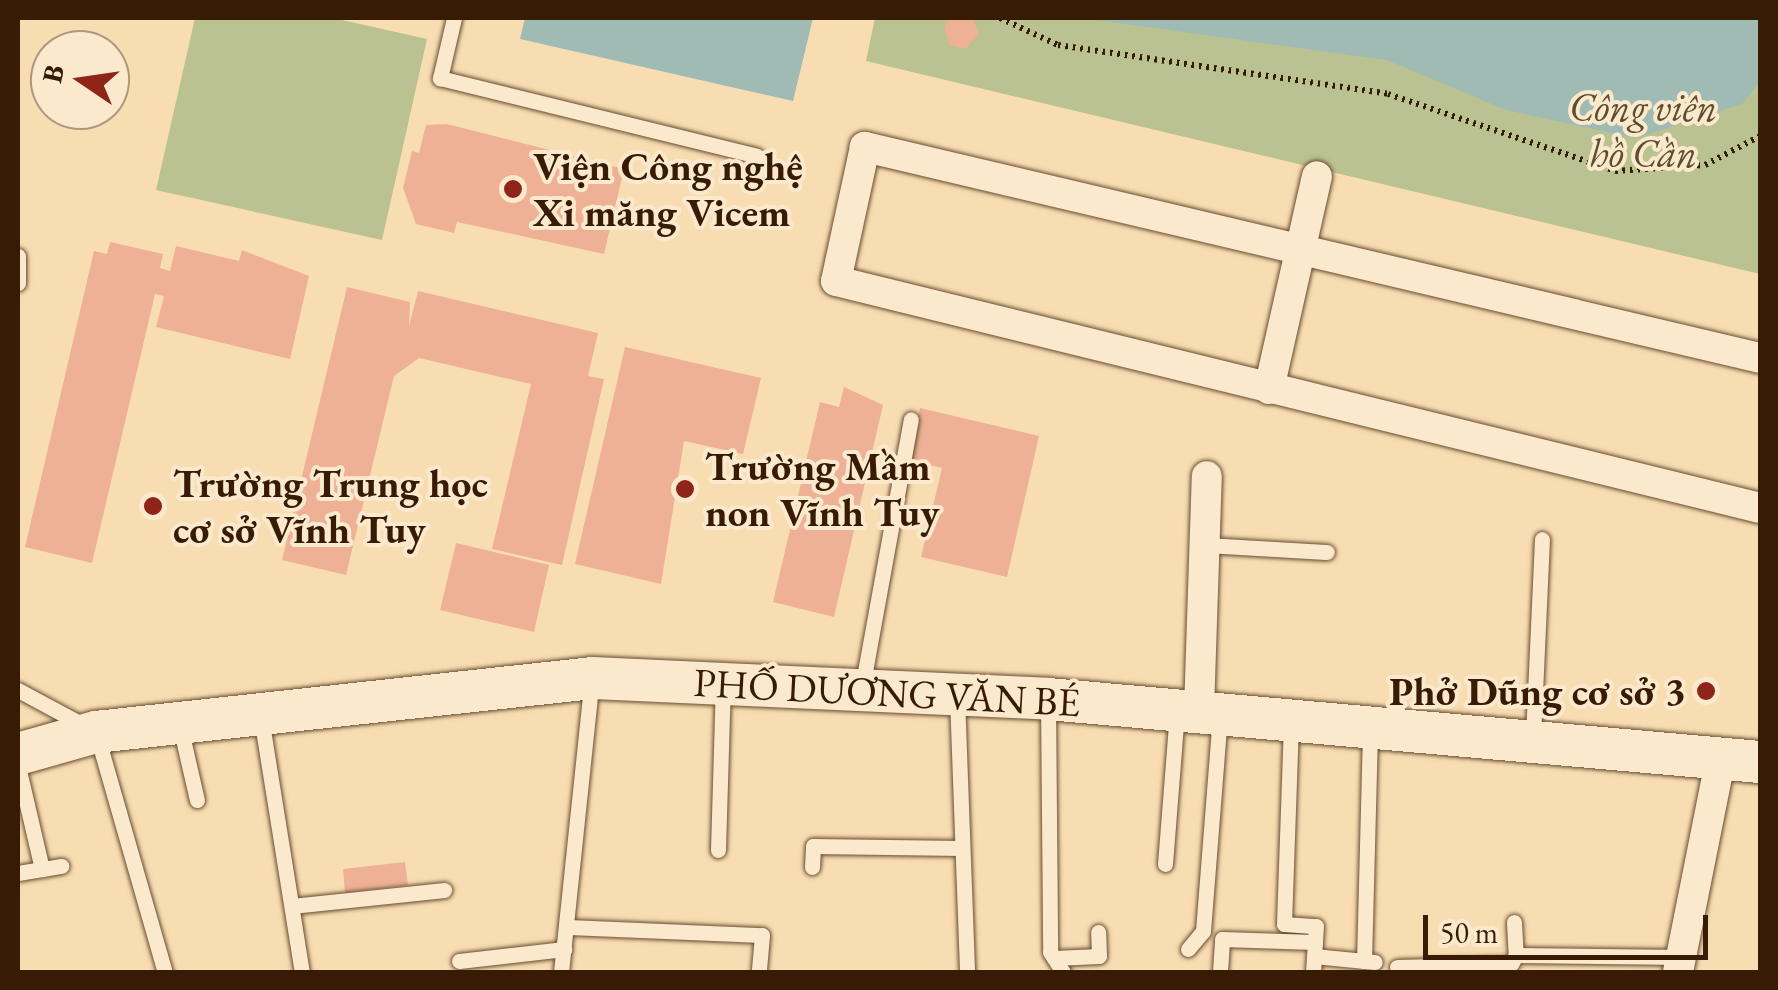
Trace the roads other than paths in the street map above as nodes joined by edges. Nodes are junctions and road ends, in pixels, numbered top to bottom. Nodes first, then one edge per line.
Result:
1 (454, 18) edge
2 (756, 156) dead end
3 (1317, 176) dead end
4 (1301, 247) junction
5 (18, 256) edge
6 (18, 283) edge
7 (1760, 358) edge
8 (1269, 389) junction
9 (911, 419) dead end
10 (1208, 476) dead end
11 (1760, 508) edge
12 (1542, 540) dead end
13 (1205, 545) junction
14 (1327, 552) dead end
15 (592, 678) junction
16 (724, 682) junction
17 (862, 688) junction
18 (18, 690) edge
19 (957, 695) junction
20 (1048, 699) junction
21 (1199, 711) junction
22 (261, 713) junction
23 (1291, 719) junction
24 (179, 722) junction
25 (1370, 726) junction
26 (96, 732) junction
27 (1533, 741) junction
28 (18, 754) edge
29 (1741, 760) edge
30 (18, 766) edge
31 (197, 800) dead end
32 (962, 848) junction
33 (718, 850) dead end
34 (1165, 864) dead end
35 (61, 866) dead end
36 (812, 868) dead end
37 (42, 869) junction
38 (18, 873) edge
39 (444, 890) dead end
40 (292, 906) junction
41 (1514, 922) dead end
42 (568, 927) junction
43 (1098, 932) dead end
44 (1188, 949) dead end
45 (564, 950) junction
46 (1516, 954) junction
47 (1314, 957) edge
48 (1054, 958) junction
49 (459, 961) dead end
50 (1680, 964) edge
51 (1397, 966) dead end
52 (1220, 971) edge
53 (164, 972) edge
54 (302, 972) edge
55 (561, 972) edge
56 (760, 972) edge
57 (966, 972) edge
58 (1063, 972) edge

1 - 2 lane
3 - 4 street
4 - 7 street
4 - 8 street
4 - 8 street
5 - 6 lane
8 - 11 street
9 - 17 lane
10 - 13 street
12 - 27 lane
13 - 14 lane
13 - 21 street
15 - 16 street, PHỐ DƯƠNG VĂN BÉ
15 - 22 street, PHỐ DƯƠNG VĂN BÉ
15 - 42 lane
16 - 17 street, PHỐ DƯƠNG VĂN BÉ
16 - 33 lane
17 - 19 street, PHỐ DƯƠNG VĂN BÉ
18 - 26 lane
19 - 20 street, PHỐ DƯƠNG VĂN BÉ
19 - 32 lane
20 - 21 street, PHỐ DƯƠNG VĂN BÉ
20 - 48 lane
21 - 23 street, PHỐ DƯƠNG VĂN BÉ
21 - 34 lane
21 - 44 lane
22 - 24 street, PHỐ DƯƠNG VĂN BÉ
22 - 40 lane
23 - 25 street, PHỐ DƯƠNG VĂN BÉ
23 - 47 lane
24 - 26 street, PHỐ DƯƠNG VĂN BÉ
24 - 31 lane
25 - 27 street, PHỐ DƯƠNG VĂN BÉ
25 - 47 lane
26 - 28 street, PHỐ DƯƠNG VĂN BÉ
26 - 53 lane
27 - 29 street, PHỐ DƯƠNG VĂN BÉ
29 - 50 street
30 - 37 lane
32 - 36 lane
32 - 57 lane
35 - 37 lane
37 - 38 lane
39 - 40 lane
40 - 54 lane
41 - 46 lane
42 - 45 lane
42 - 56 lane
43 - 48 lane
45 - 49 lane
45 - 55 lane
46 - 50 lane
46 - 51 lane
47 - 52 lane
48 - 58 lane

